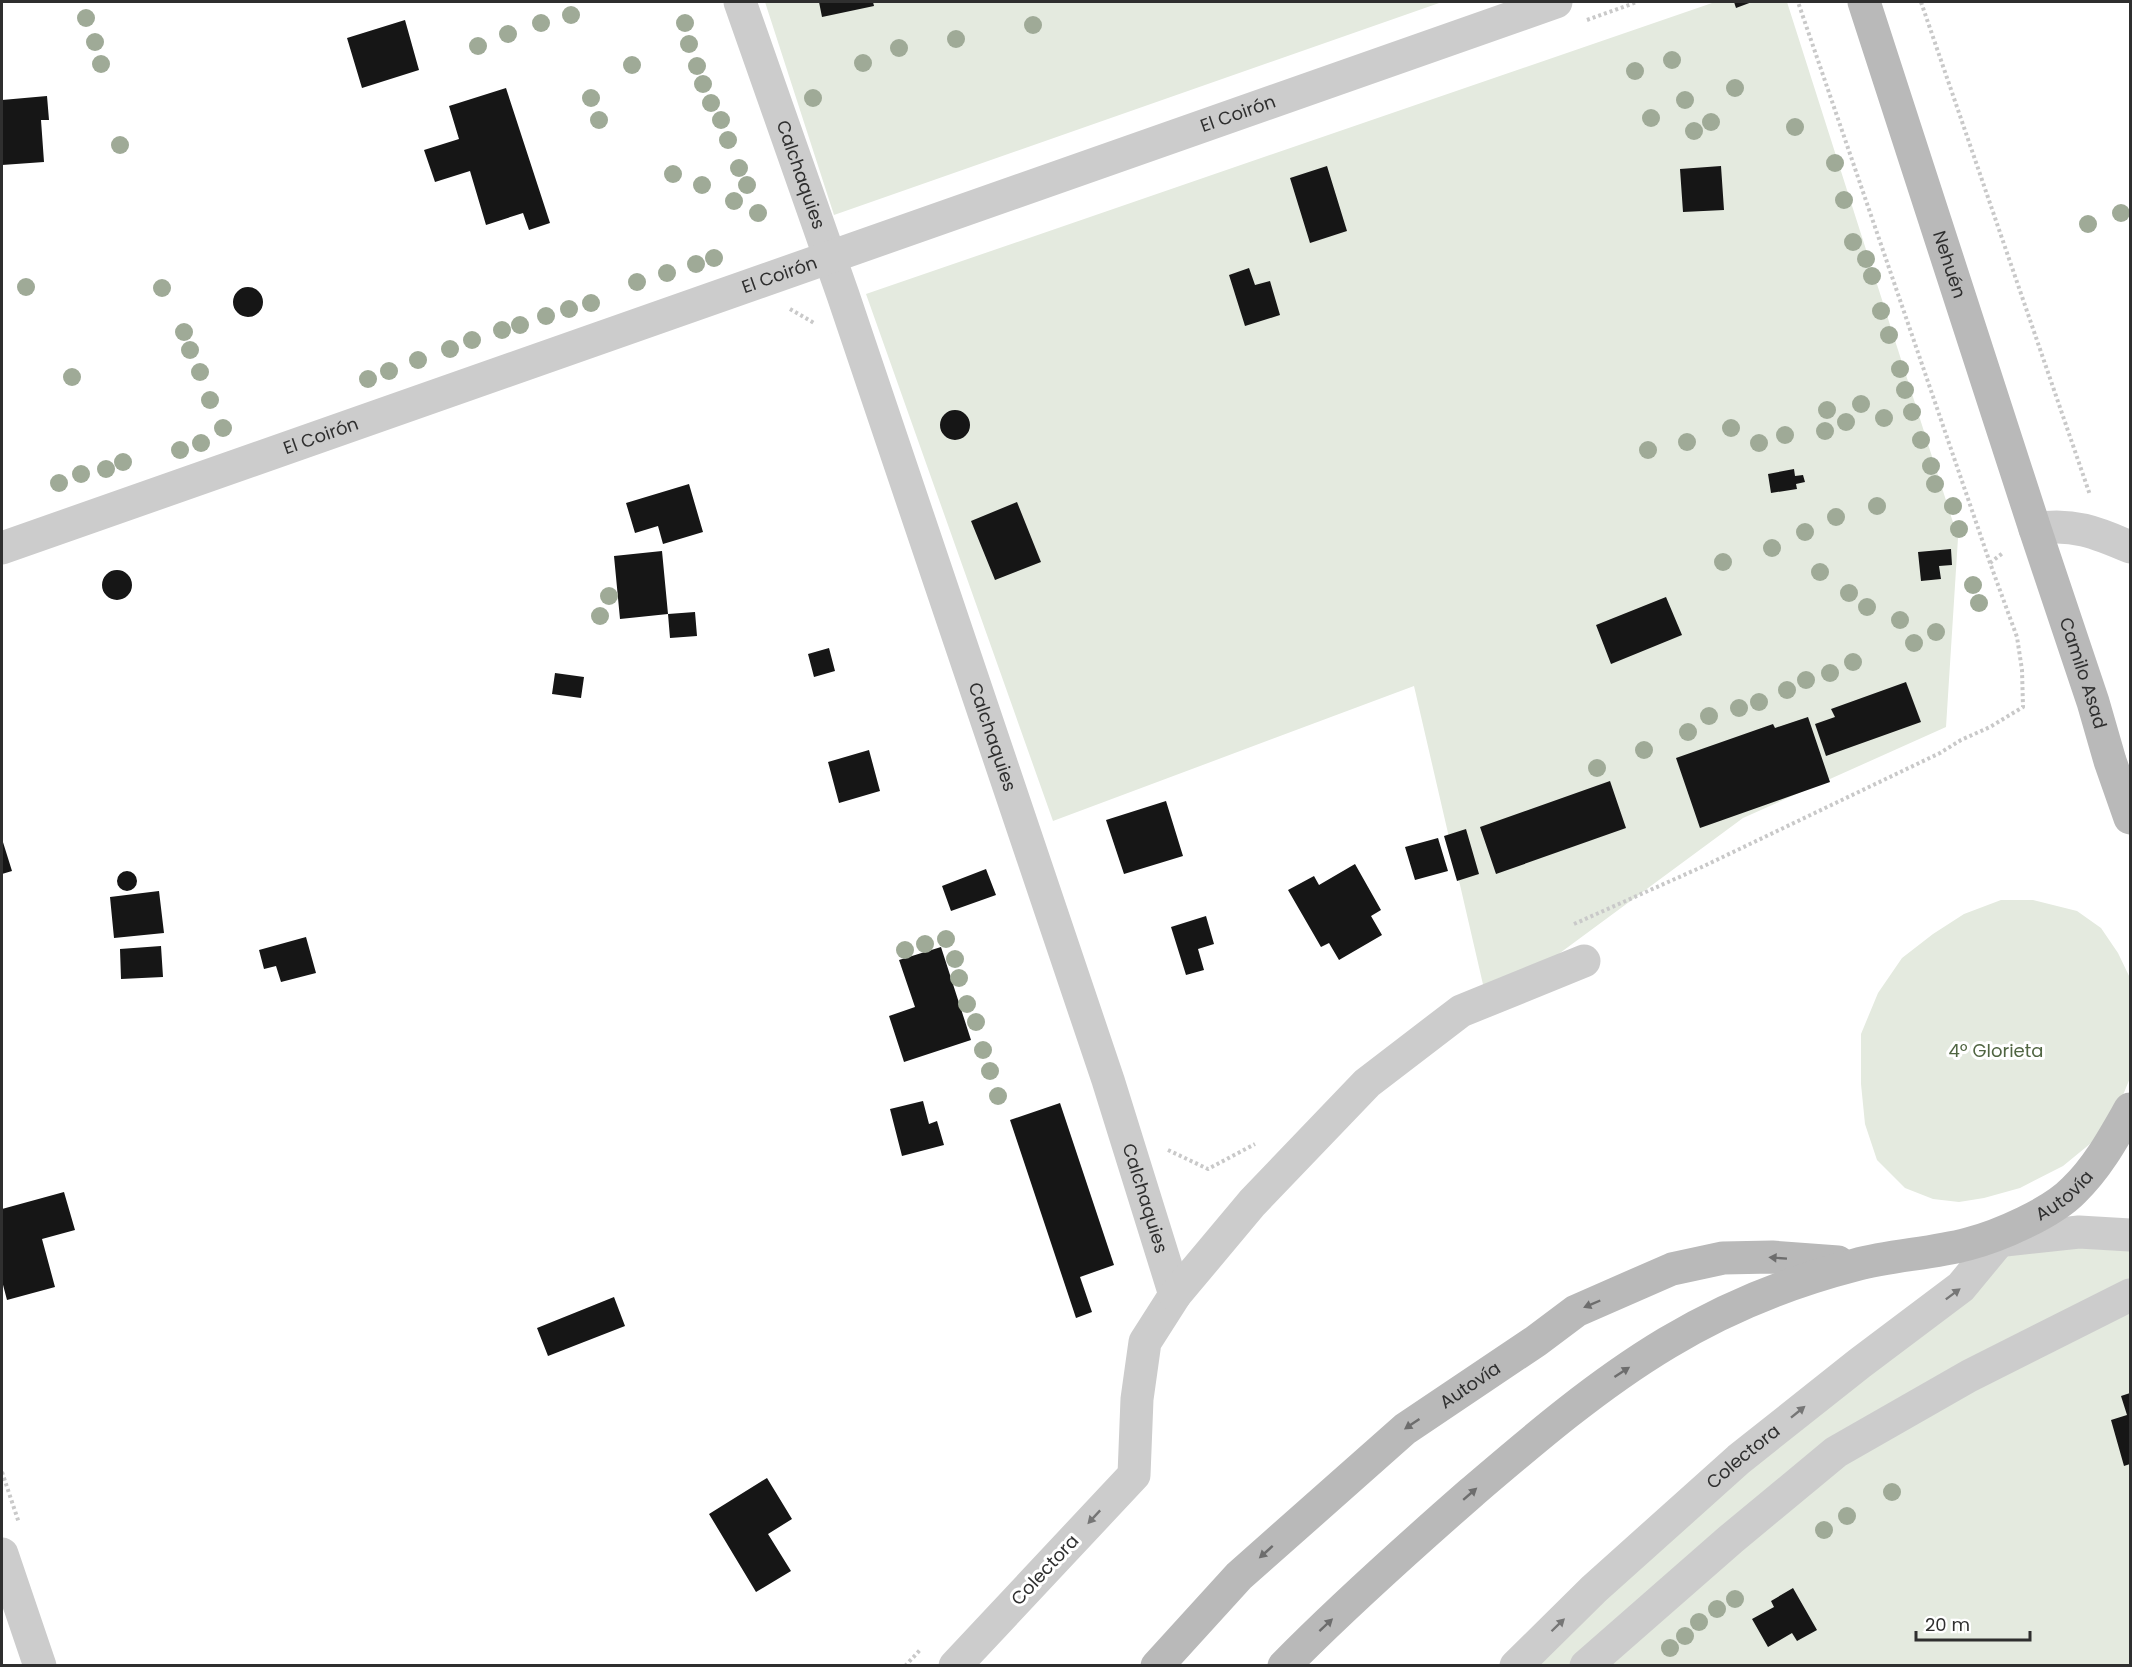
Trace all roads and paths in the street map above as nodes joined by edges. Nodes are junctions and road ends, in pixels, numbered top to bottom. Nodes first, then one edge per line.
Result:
1 (740, 2) edge
2 (1556, 2) edge
3 (1798, 2) edge
4 (1864, 2) edge
5 (1921, 2) edge
6 (830, 258) junction
7 (786, 307) dead end
8 (823, 328) dead end
9 (2092, 502) dead end
10 (2035, 529) junction
11 (2130, 547) edge
12 (2, 548) edge
13 (2120, 766) edge
14 (2130, 818) edge
15 (1565, 928) dead end
16 (1584, 962) dead end
17 (2130, 1109) edge
18 (1263, 1140) dead end
19 (1162, 1147) dead end
20 (2130, 1235) edge
21 (1983, 1249) junction
22 (1857, 1264) junction
23 (1175, 1295) junction
24 (2130, 1295) edge
25 (2, 1554) edge
26 (930, 1641) dead end
27 (40, 1665) edge
28 (905, 1665) edge
29 (955, 1665) edge
30 (1157, 1665) edge
31 (1284, 1665) edge
32 (1516, 1665) edge
33 (1586, 1665) edge

1 - 6 street, Calchaquies
2 - 6 street, El Coirón
3 - 15 path
4 - 10 street, Nehuén
5 - 9 path
6 - 12 street, El Coirón
6 - 23 street, Calchaquies
7 - 8 path
10 - 11 street
10 - 13 street, Camilo Asad
13 - 14 street, Camilo Asad
16 - 23 street
17 - 21 street, Autovía
18 - 19 path
20 - 21 street, Autovía
21 - 22 street, Autovía
32 -> 21 street, Colectora
22 -> 30 street, Autovía
31 -> 22 street, Autovía
23 -> 29 street, Colectora
24 - 33 street
25 - 27 street
26 - 28 path

